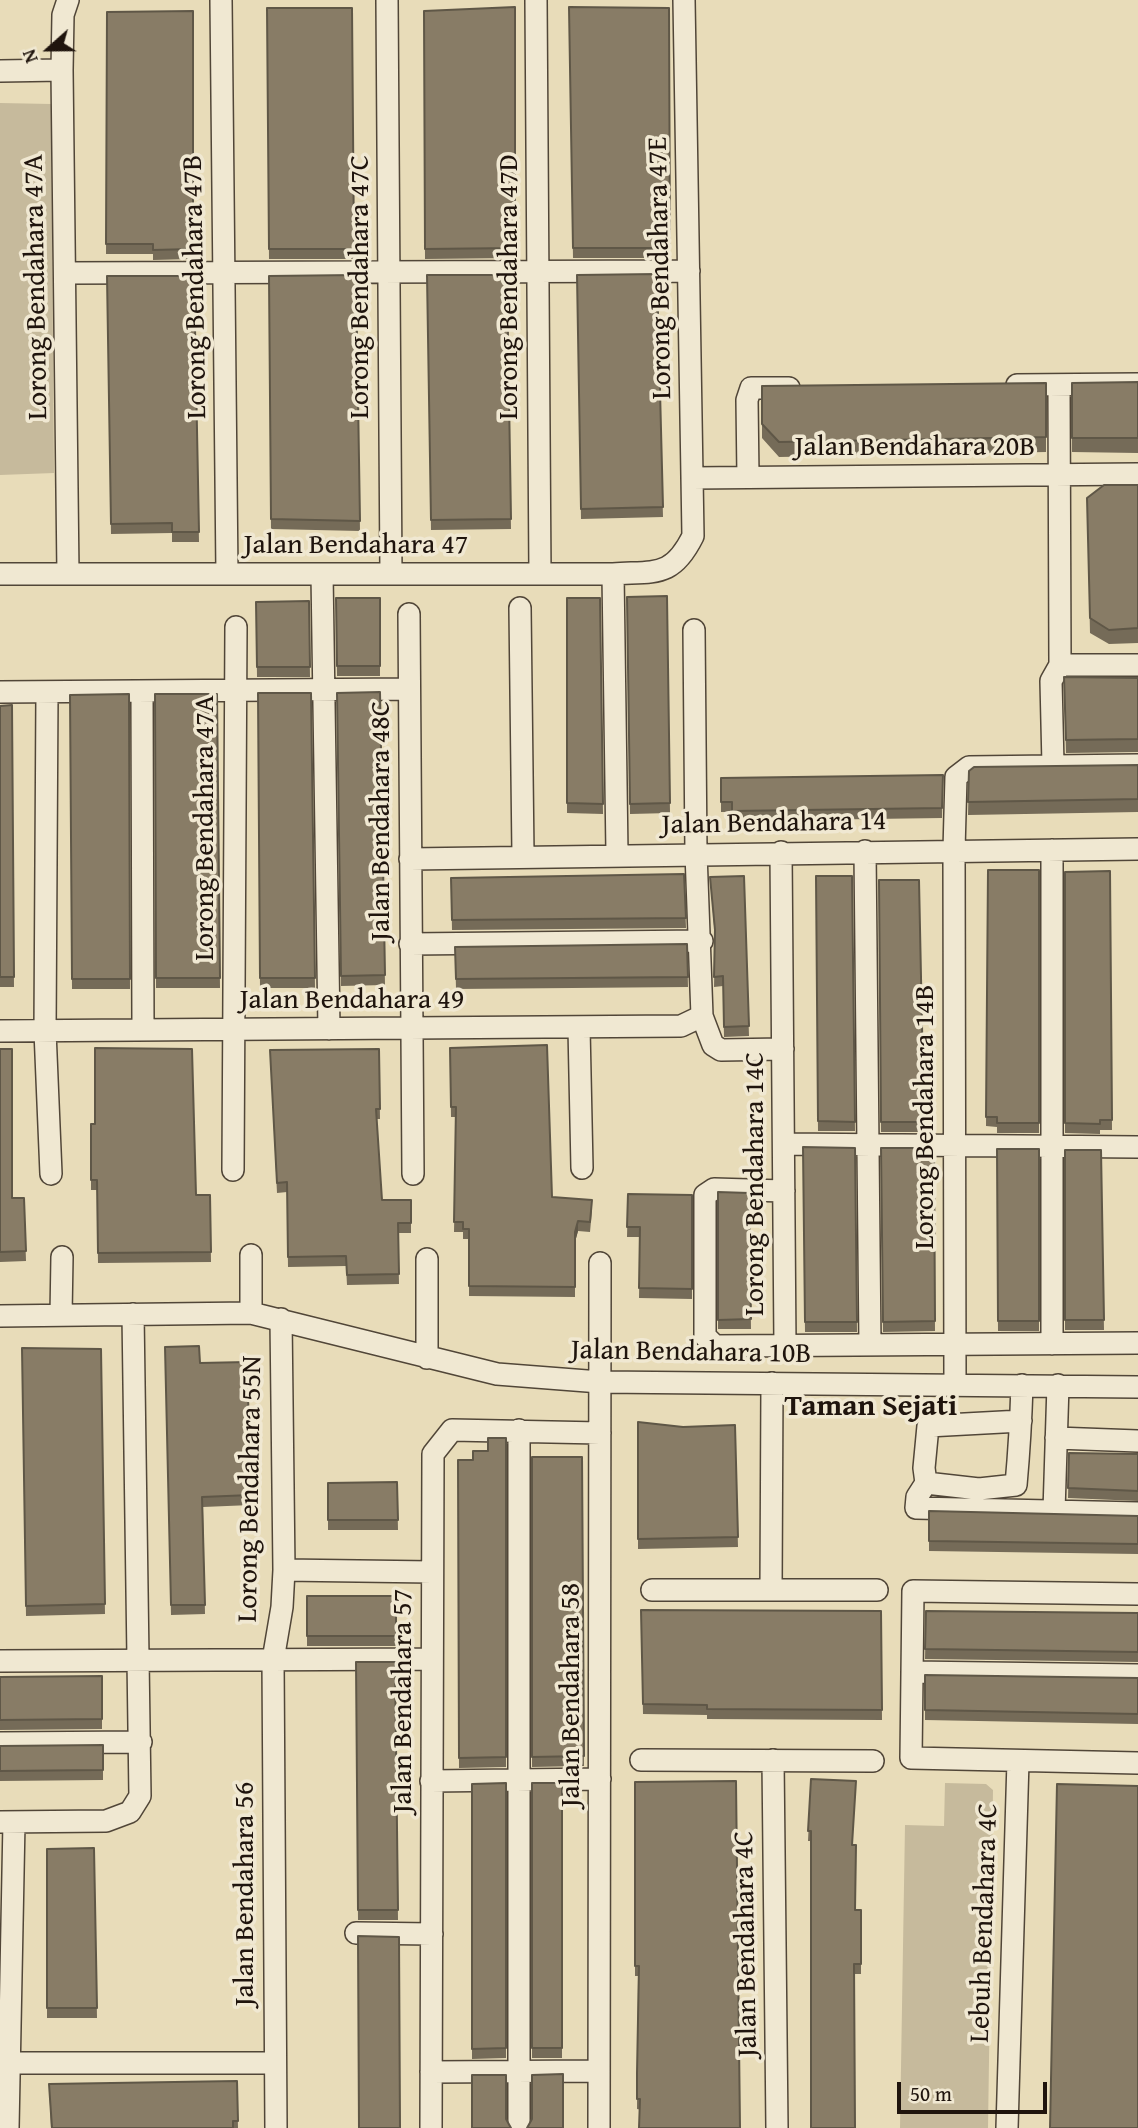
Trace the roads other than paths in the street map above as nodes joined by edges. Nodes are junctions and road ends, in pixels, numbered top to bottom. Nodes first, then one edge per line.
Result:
1 (68, 0) edge
2 (221, 0) edge
3 (387, 0) edge
4 (536, 0) edge
5 (684, 0) edge
6 (62, 70) junction
7 (0, 71) edge
8 (538, 271) junction
9 (689, 271) junction
10 (223, 272) junction
11 (389, 272) junction
12 (65, 273) junction
13 (1138, 384) edge
14 (1003, 385) edge
15 (1059, 385) junction
16 (807, 388) edge
17 (1138, 474) edge
18 (1061, 475) junction
19 (748, 477) junction
20 (692, 478) junction
21 (693, 536) joint
22 (0, 574) edge
23 (68, 574) junction
24 (226, 574) junction
25 (322, 574) junction
26 (391, 574) junction
27 (540, 574) junction
28 (613, 574) junction
29 (520, 608) dead end
30 (409, 614) dead end
31 (236, 627) dead end
32 (694, 630) dead end
33 (1060, 665) junction
34 (1138, 665) edge
35 (410, 689) junction
36 (324, 690) junction
37 (142, 691) junction
38 (236, 691) junction
39 (0, 692) edge
40 (47, 692) junction
41 (1053, 765) junction
42 (1138, 765) edge
43 (1138, 849) edge
44 (954, 850) junction
45 (1052, 850) junction
46 (865, 851) junction
47 (781, 852) junction
48 (696, 853) junction
49 (617, 854) junction
50 (523, 855) junction
51 (410, 859) junction
52 (702, 941) junction
53 (410, 944) junction
54 (702, 1016) junction
55 (579, 1028) junction
56 (329, 1029) junction
57 (410, 1029) junction
58 (143, 1030) junction
59 (233, 1030) junction
60 (0, 1031) edge
61 (45, 1031) junction
62 (783, 1049) junction
63 (783, 1144) junction
64 (867, 1144) junction
65 (954, 1145) junction
66 (1054, 1146) junction
67 (1138, 1147) edge
68 (582, 1168) dead end
69 (233, 1170) dead end
70 (51, 1174) dead end
71 (413, 1174) dead end
72 (784, 1191) junction
73 (251, 1255) dead end
74 (62, 1257) dead end
75 (427, 1259) dead end
76 (600, 1263) dead end
77 (251, 1313) junction
78 (133, 1314) junction
79 (61, 1315) junction
80 (0, 1316) edge
81 (281, 1319) junction
82 (1138, 1343) edge
83 (1052, 1344) junction
84 (870, 1345) junction
85 (955, 1345) junction
86 (785, 1346) junction
87 (427, 1358) junction
88 (600, 1382) junction
89 (772, 1383) junction
90 (955, 1384) junction
91 (1022, 1385) junction
92 (1058, 1385) junction
93 (1138, 1387) edge
94 (1021, 1422) junction
95 (519, 1430) junction
96 (600, 1433) junction
97 (1056, 1438) junction
98 (1138, 1441) edge
99 (926, 1483) junction
100 (1054, 1511) junction
101 (1138, 1513) edge
102 (284, 1570) junction
103 (432, 1572) junction
104 (652, 1590) dead end
105 (771, 1590) junction
106 (877, 1590) dead end
107 (1138, 1594) edge
108 (432, 1659) junction
109 (137, 1660) junction
110 (273, 1660) junction
111 (0, 1661) edge
112 (912, 1672) junction
113 (1138, 1675) edge
114 (141, 1742) junction
115 (0, 1743) edge
116 (640, 1760) dead end
117 (773, 1760) junction
118 (873, 1761) dead end
119 (1018, 1761) junction
120 (1138, 1763) edge
121 (600, 1779) junction
122 (519, 1780) junction
123 (432, 1781) junction
124 (7, 1822) edge
125 (356, 1933) dead end
126 (432, 1934) junction
127 (10, 2063) junction
128 (275, 2063) junction
129 (599, 2071) junction
130 (431, 2072) junction
131 (519, 2072) junction
132 (8, 2128) edge
133 (276, 2128) edge
134 (431, 2128) edge
135 (519, 2128) edge
136 (599, 2128) edge
137 (777, 2128) edge
138 (1007, 2128) edge

1 - 6 street, Lorong Bendahara 47A
2 - 10 street, Lorong Bendahara 47B
3 - 11 street, Lorong Bendahara 47C
4 - 8 street, Lorong Bendahara 47D
5 - 9 street, Lorong Bendahara 47E
6 - 7 street
6 - 12 street, Lorong Bendahara 47A
8 - 9 street
8 - 11 street
8 - 27 street, Lorong Bendahara 47D
9 - 20 street, Lorong Bendahara 47E
10 - 11 street
10 - 12 street
10 - 24 street, Lorong Bendahara 47B
11 - 26 street, Lorong Bendahara 47C
12 - 23 street, Lorong Bendahara 47A
13 - 15 street
14 - 15 street
15 - 18 street
16 - 19 street
17 - 18 street, Jalan Bendahara 20B
18 - 19 street, Jalan Bendahara 20B
18 - 33 street
19 - 20 street, Jalan Bendahara 20B
20 - 21 street, Lorong Bendahara 47E
21 - 28 street, Jalan Bendahara 47
22 - 23 street, Jalan Bendahara 47
23 - 24 street, Jalan Bendahara 47
24 - 25 street, Jalan Bendahara 47
25 - 26 street, Jalan Bendahara 47
25 - 36 street
26 - 27 street, Jalan Bendahara 47
27 - 28 street, Jalan Bendahara 47
28 - 49 street
29 - 50 street
30 - 35 street, Jalan Bendahara 48C
31 - 38 street, Lorong Bendahara 47A
32 - 48 street
33 - 34 street
33 - 41 street
35 - 36 street
35 - 51 street, Jalan Bendahara 48C
36 - 38 street
36 - 56 street
37 - 38 street
37 - 40 street
37 - 58 street
38 - 59 street, Lorong Bendahara 47A
39 - 40 street
40 - 61 street
41 - 42 street
41 - 44 street, Lorong Bendahara 14B
43 - 45 street, Jalan Bendahara 14
44 - 45 street, Jalan Bendahara 14
44 - 46 street, Jalan Bendahara 14
44 - 65 street, Lorong Bendahara 14B
45 - 66 street
46 - 47 street, Jalan Bendahara 14
46 - 64 street
47 - 48 street, Jalan Bendahara 14
47 - 62 street, Lorong Bendahara 14C
48 - 49 street, Jalan Bendahara 14
48 - 52 street
49 - 50 street, Jalan Bendahara 14
50 - 51 street, Jalan Bendahara 14
51 - 53 street, Jalan Bendahara 48C
52 - 53 street
52 - 54 street
53 - 57 street, Jalan Bendahara 48C
54 - 55 street, Jalan Bendahara 49
54 - 62 street
55 - 57 street, Jalan Bendahara 49
55 - 68 street
56 - 57 street, Jalan Bendahara 49
56 - 59 street, Jalan Bendahara 49
57 - 71 street, Jalan Bendahara 48C
58 - 59 street, Jalan Bendahara 49
58 - 61 street, Jalan Bendahara 49
59 - 69 street, Lorong Bendahara 47A
60 - 61 street, Jalan Bendahara 49
61 - 70 street
62 - 63 street, Lorong Bendahara 14C
63 - 64 street
63 - 72 street, Lorong Bendahara 14C
64 - 65 street
64 - 84 street
65 - 66 street
65 - 85 street, Lorong Bendahara 14B
66 - 67 street
66 - 83 street
72 - 86 street, Lorong Bendahara 14C
72 - 86 street
73 - 77 street
74 - 79 street
75 - 87 street
76 - 88 street, Jalan Bendahara 58
77 - 78 street, Jalan Bendahara 10B
77 - 81 street, Jalan Bendahara 10B
78 - 79 street, Jalan Bendahara 10B
78 - 109 street
79 - 80 street, Jalan Bendahara 10B
81 - 87 street, Jalan Bendahara 10B
81 - 102 street, Lorong Bendahara 55N
82 - 83 street, Lorong Bendahara 14C
83 - 85 street, Lorong Bendahara 14C
84 - 85 street, Lorong Bendahara 14C
84 - 86 street, Lorong Bendahara 14C
85 - 90 street, Lorong Bendahara 14B
87 - 88 street, Jalan Bendahara 10B
88 - 89 street, Jalan Bendahara 10B
88 - 96 street, Jalan Bendahara 58
89 - 90 street, Jalan Bendahara 10B
89 - 105 street
90 - 91 street, Jalan Bendahara 10B
91 - 92 street, Jalan Bendahara 10B
91 - 94 street
92 - 93 street, Jalan Bendahara 10B
92 - 97 street
94 - 99 street
94 - 99 street
95 - 96 street, Jalan Bendahara 57
95 - 103 street, Jalan Bendahara 57
95 - 122 street
96 - 121 street, Jalan Bendahara 58
97 - 98 street
97 - 100 street
99 - 100 street
100 - 101 street
102 - 103 street
102 - 110 street, Lorong Bendahara 55N
103 - 108 street, Jalan Bendahara 57
104 - 105 street
105 - 106 street
107 - 112 street
108 - 110 street
108 - 123 street, Jalan Bendahara 57
109 - 110 street
109 - 111 street
109 - 114 street
110 - 128 street, Jalan Bendahara 56
112 - 113 street
112 - 119 street
114 - 115 street
114 - 124 street
116 - 117 street
117 - 118 street
117 - 137 street, Jalan Bendahara 4C
119 - 120 street
119 - 138 street, Lebuh Bendahara 4C
121 - 122 street
121 - 129 street, Jalan Bendahara 58
122 - 123 street
122 - 131 street
123 - 126 street, Jalan Bendahara 57
124 - 127 street
125 - 126 street
126 - 130 street, Jalan Bendahara 57
127 - 128 street
127 - 132 street
128 - 133 street, Jalan Bendahara 56
129 - 131 street
129 - 136 street, Jalan Bendahara 58
130 - 131 street
130 - 134 street, Jalan Bendahara 57
131 - 135 street

